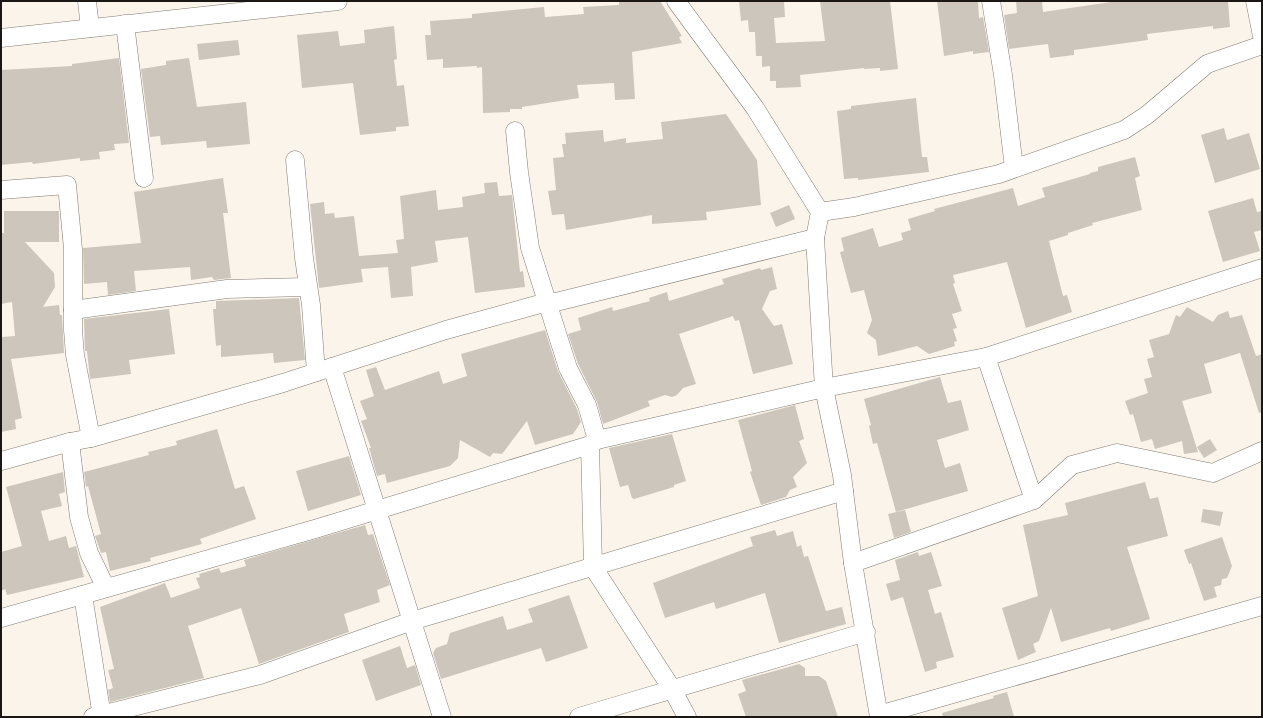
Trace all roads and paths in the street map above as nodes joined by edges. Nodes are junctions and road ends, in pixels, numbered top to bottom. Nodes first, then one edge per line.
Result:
1 (87, 1) edge
2 (338, 1) edge
3 (676, 1) edge
4 (991, 1) edge
5 (1254, 1) edge
6 (228, 7) edge
7 (125, 24) junction
8 (90, 28) junction
9 (1262, 36) edge
10 (1, 38) edge
11 (1262, 45) edge
12 (515, 131) dead end
13 (295, 160) dead end
14 (1014, 168) junction
15 (144, 178) dead end
16 (1, 190) edge
17 (820, 212) junction
18 (815, 238) junction
19 (1262, 268) edge
20 (307, 287) junction
21 (547, 302) junction
22 (73, 310) junction
23 (986, 356) junction
24 (324, 370) junction
25 (824, 388) junction
26 (91, 438) junction
27 (70, 442) junction
28 (594, 443) junction
29 (1262, 451) edge
30 (1, 461) edge
31 (844, 491) junction
32 (1034, 500) junction
33 (377, 510) junction
34 (853, 563) junction
35 (593, 567) junction
36 (106, 588) junction
37 (83, 595) junction
38 (1262, 606) edge
39 (1, 618) edge
40 (412, 621) junction
41 (866, 632) junction
42 (672, 689) junction
43 (99, 716) edge
44 (879, 716) edge
45 (442, 717) edge
46 (580, 717) edge
47 (687, 717) edge

1 - 8 street
2 - 6 street
3 - 17 street
4 - 14 street
5 - 9 street
6 - 7 street
7 - 8 street
7 - 15 street
8 - 10 street
11 - 14 street
12 - 21 street
13 - 20 street
14 - 17 street
16 - 22 street
17 - 18 street
18 - 21 street
18 - 25 street
19 - 23 street
20 - 22 street
20 - 24 street
21 - 24 street
21 - 28 street
22 - 26 street
23 - 25 street
23 - 32 street
24 - 26 street
24 - 33 street
25 - 28 street
25 - 31 street
26 - 27 street
27 - 30 street
27 - 36 street
28 - 33 street
28 - 35 street
29 - 32 street
31 - 34 street
31 - 35 street
32 - 34 street
33 - 36 street
33 - 40 street
34 - 41 street
35 - 40 street
35 - 42 street
36 - 37 street
37 - 39 street
37 - 43 street
38 - 44 street
40 - 43 street
40 - 45 street
41 - 42 street
41 - 44 street
42 - 46 street
42 - 47 street

